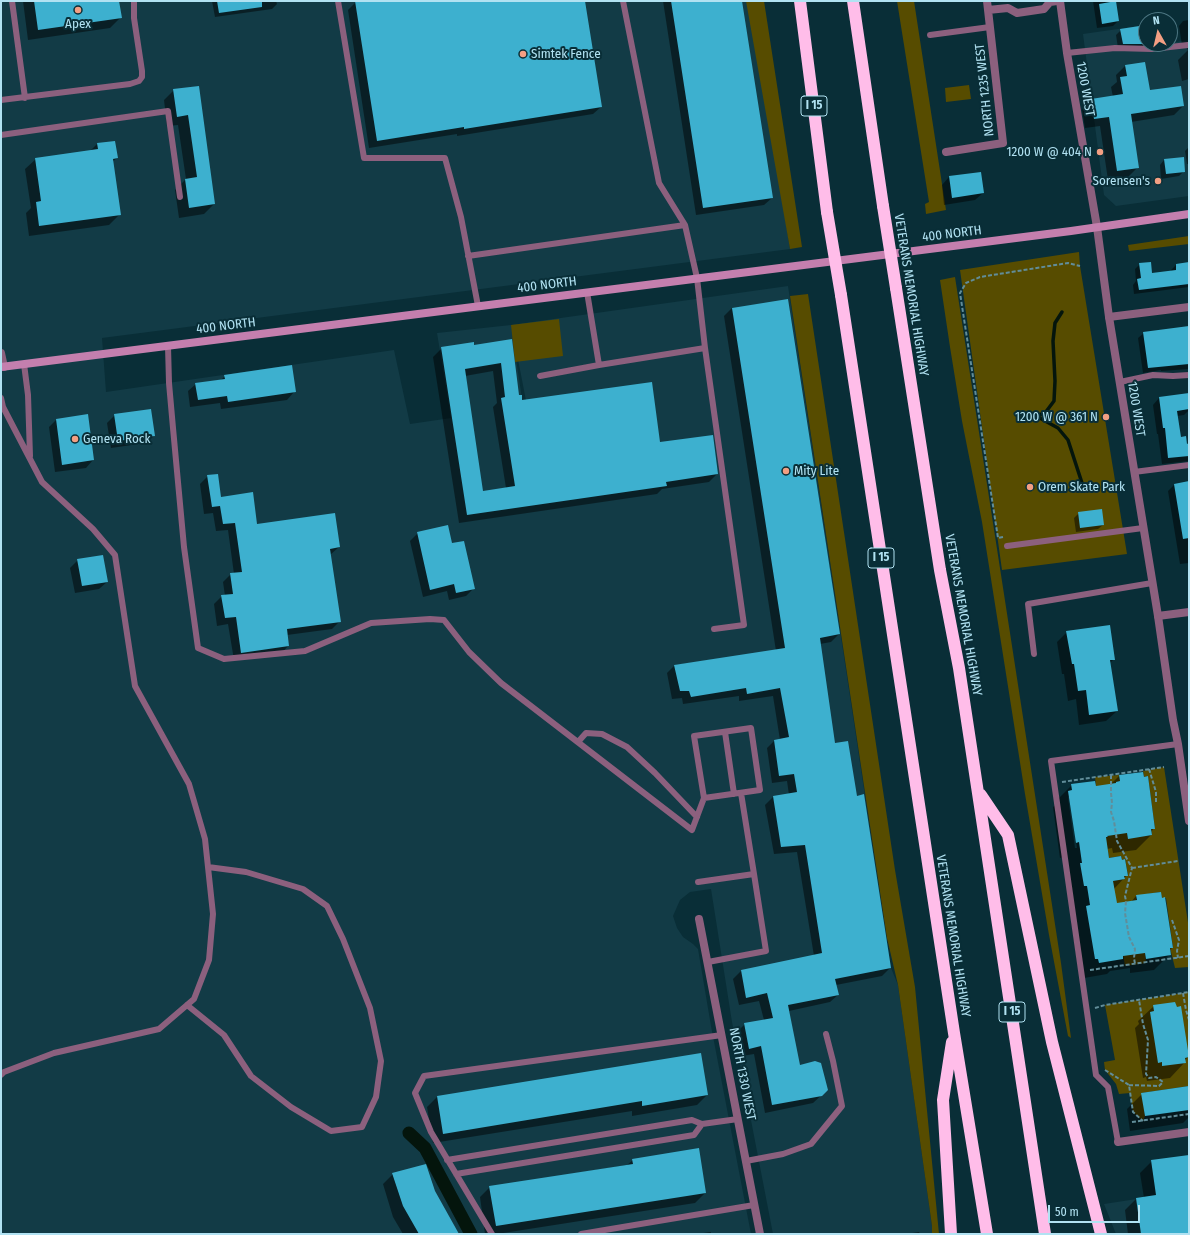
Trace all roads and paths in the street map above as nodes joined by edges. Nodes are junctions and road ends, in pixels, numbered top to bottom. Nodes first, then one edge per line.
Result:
1 (12, 1) edge
2 (134, 1) edge
3 (338, 1) edge
4 (623, 1) edge
5 (800, 1) edge
6 (853, 1) edge
7 (987, 1) edge
8 (1014, 1) edge
9 (1054, 1) edge
10 (1008, 8) junction
11 (988, 10) junction
12 (990, 27) junction
13 (930, 36) dead end
14 (1188, 45) dead end
15 (1067, 53) junction
16 (25, 98) junction
17 (1, 100) edge
18 (1, 135) edge
19 (946, 152) dead end
20 (180, 197) dead end
21 (1189, 214) edge
22 (685, 225) junction
23 (1097, 227) junction
24 (468, 256) junction
25 (1080, 266) dead end
26 (697, 278) junction
27 (587, 292) junction
28 (478, 306) junction
29 (1189, 307) edge
30 (1109, 317) junction
31 (168, 346) junction
32 (705, 348) junction
33 (1, 353) edge
34 (24, 364) junction
35 (598, 365) junction
36 (2, 367) edge
37 (1189, 375) edge
38 (540, 376) dead end
39 (1120, 382) junction
40 (1, 398) edge
41 (30, 458) junction
42 (1189, 466) edge
43 (1134, 472) junction
44 (1143, 528) junction
45 (1005, 537) dead end
46 (1007, 546) dead end
47 (1152, 583) junction
48 (1189, 612) edge
49 (1158, 616) junction
50 (714, 629) dead end
51 (1034, 654) dead end
52 (725, 732) junction
53 (578, 742) junction
54 (1178, 744) junction
55 (1164, 767) dead end
56 (1149, 769) junction
57 (1111, 775) junction
58 (1060, 782) dead end
59 (979, 791) junction
60 (741, 793) junction
61 (734, 794) junction
62 (704, 798) junction
63 (1156, 803) dead end
64 (697, 817) junction
65 (1189, 821) edge
66 (1178, 861) dead end
67 (208, 867) junction
68 (1132, 868) junction
69 (754, 874) junction
70 (698, 882) dead end
71 (699, 919) dead end
72 (1172, 920) dead end
73 (1189, 956) edge
74 (1178, 958) junction
75 (708, 962) junction
76 (1135, 964) junction
77 (1090, 970) dead end
78 (1189, 992) edge
79 (1183, 993) junction
80 (1139, 1000) junction
81 (187, 1005) junction
82 (1095, 1008) dead end
83 (1189, 1020) edge
84 (954, 1033) junction
85 (826, 1034) dead end
86 (722, 1035) junction
87 (1104, 1066) dead end
88 (1, 1075) edge
89 (1129, 1085) junction
90 (1189, 1114) edge
91 (738, 1119) junction
92 (1143, 1120) junction
93 (1132, 1122) dead end
94 (702, 1124) junction
95 (1189, 1132) edge
96 (1118, 1142) joint
97 (447, 1160) junction
98 (746, 1161) junction
99 (456, 1174) junction
100 (754, 1205) junction
101 (492, 1234) edge
102 (582, 1234) edge
103 (760, 1234) edge
104 (951, 1234) edge
105 (987, 1234) edge
106 (1044, 1234) edge
107 (1101, 1234) edge

1 - 16 lane
2 - 16 lane
3 - 24 lane
4 - 22 lane
5 - 84 highway, VETERANS MEMORIAL HIGHWAY / I 15, bridge
6 - 59 highway, VETERANS MEMORIAL HIGHWAY / I 15, bridge
7 - 11 street, NORTH 1235 WEST
8 - 10 street
9 - 10 street
9 - 15 street, 1200 WEST
10 - 11 street
11 - 12 street, NORTH 1235 WEST
12 - 13 lane
12 - 19 street, NORTH 1235 WEST
14 - 15 lane
15 - 23 street, 1200 WEST
16 - 17 lane
18 - 20 lane
21 - 23 main road, 400 NORTH
22 - 24 lane
22 - 26 lane
23 - 26 main road, 400 NORTH
23 - 30 street, 1200 WEST
24 - 28 lane
25 - 45 path
26 - 27 main road, 400 NORTH
26 - 32 lane
27 - 28 main road, 400 NORTH
27 - 35 lane
28 - 31 main road, 400 NORTH
29 - 30 street
30 - 39 street, 1200 WEST
31 - 34 main road, 400 NORTH
31 - 53 lane
32 - 35 lane
32 - 50 lane
33 - 36 street
34 - 36 main road, 400 NORTH
34 - 41 lane
35 - 38 lane
37 - 39 lane
39 - 43 street, 1200 WEST
40 - 41 lane
41 - 67 lane
42 - 43 lane
43 - 44 street, 1200 WEST
44 - 46 lane
44 - 47 street, 1200 WEST
47 - 49 street, 1200 WEST
47 - 51 lane
48 - 49 street
49 - 54 street, 1200 WEST
52 - 60 lane
52 - 61 lane
52 - 62 lane
53 - 64 lane
53 - 64 lane
54 - 65 street, 1200 WEST
54 - 96 lane
55 - 56 path
56 - 57 path
56 - 63 path
57 - 58 path
57 - 68 path
59 - 106 highway, VETERANS MEMORIAL HIGHWAY / I 15
59 - 107 highway
60 - 61 lane
60 - 69 lane
61 - 62 lane
62 - 64 lane
66 - 68 path
67 - 81 lane
67 - 81 lane
68 - 76 path
69 - 70 lane
69 - 75 lane
71 - 75 street, NORTH 1330 WEST
72 - 74 path
73 - 74 path
74 - 76 path
75 - 86 street, NORTH 1330 WEST
76 - 77 path
78 - 79 path
79 - 80 path
79 - 83 path
80 - 82 path
80 - 89 path
81 - 88 lane
84 - 104 highway
84 - 105 highway, VETERANS MEMORIAL HIGHWAY / I 15
85 - 98 lane
86 - 91 street, NORTH 1330 WEST
86 - 97 lane
87 - 89 path
89 - 92 path
90 - 92 path
91 - 94 lane
91 - 98 street, NORTH 1330 WEST
92 - 93 path
94 - 97 lane
94 - 99 lane
95 - 96 street
97 - 99 lane
98 - 100 street, NORTH 1330 WEST
99 - 101 lane
100 - 102 lane
100 - 103 street, NORTH 1330 WEST

